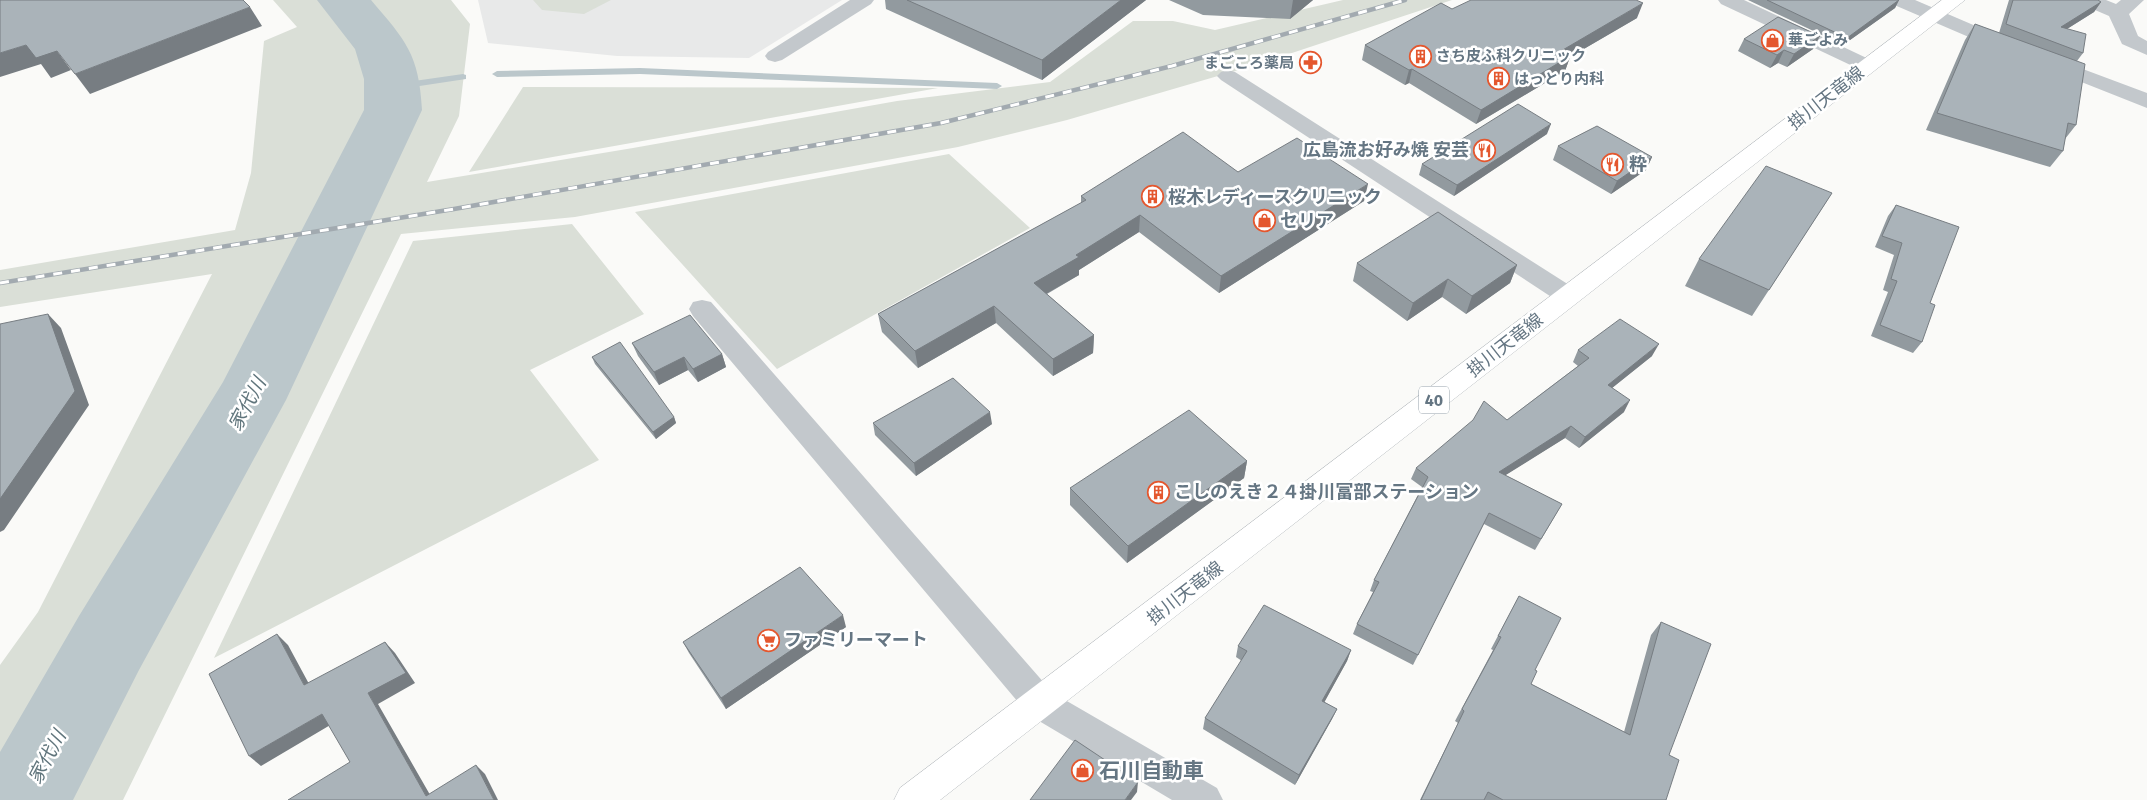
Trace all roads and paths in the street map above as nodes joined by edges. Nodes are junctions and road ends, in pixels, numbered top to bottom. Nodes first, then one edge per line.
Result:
1 (864, 0) edge
2 (1728, 0) edge
3 (1899, 0) edge
4 (1955, 0) edge
5 (2088, 0) edge
6 (2126, 6) edge
7 (1934, 16) junction
8 (2147, 49) edge
9 (775, 56) dead end
10 (1868, 66) junction
11 (1228, 76) dead end
12 (2147, 101) edge
13 (1568, 296) junction
14 (702, 309) dead end
15 (1041, 704) junction
16 (1194, 797) edge
17 (912, 800) edge

1 - 9 street
2 - 10 street
3 - 7 street
4 - 7 main road, 掛川天竜線 / 40
5 - 6 street
6 - 8 street
7 - 10 main road, 掛川天竜線 / 40
7 - 12 street
10 - 13 main road, 掛川天竜線 / 40
11 - 13 street
13 - 15 main road, 掛川天竜線 / 40
14 - 15 street
15 - 16 street
15 - 17 main road, 掛川天竜線 / 40

